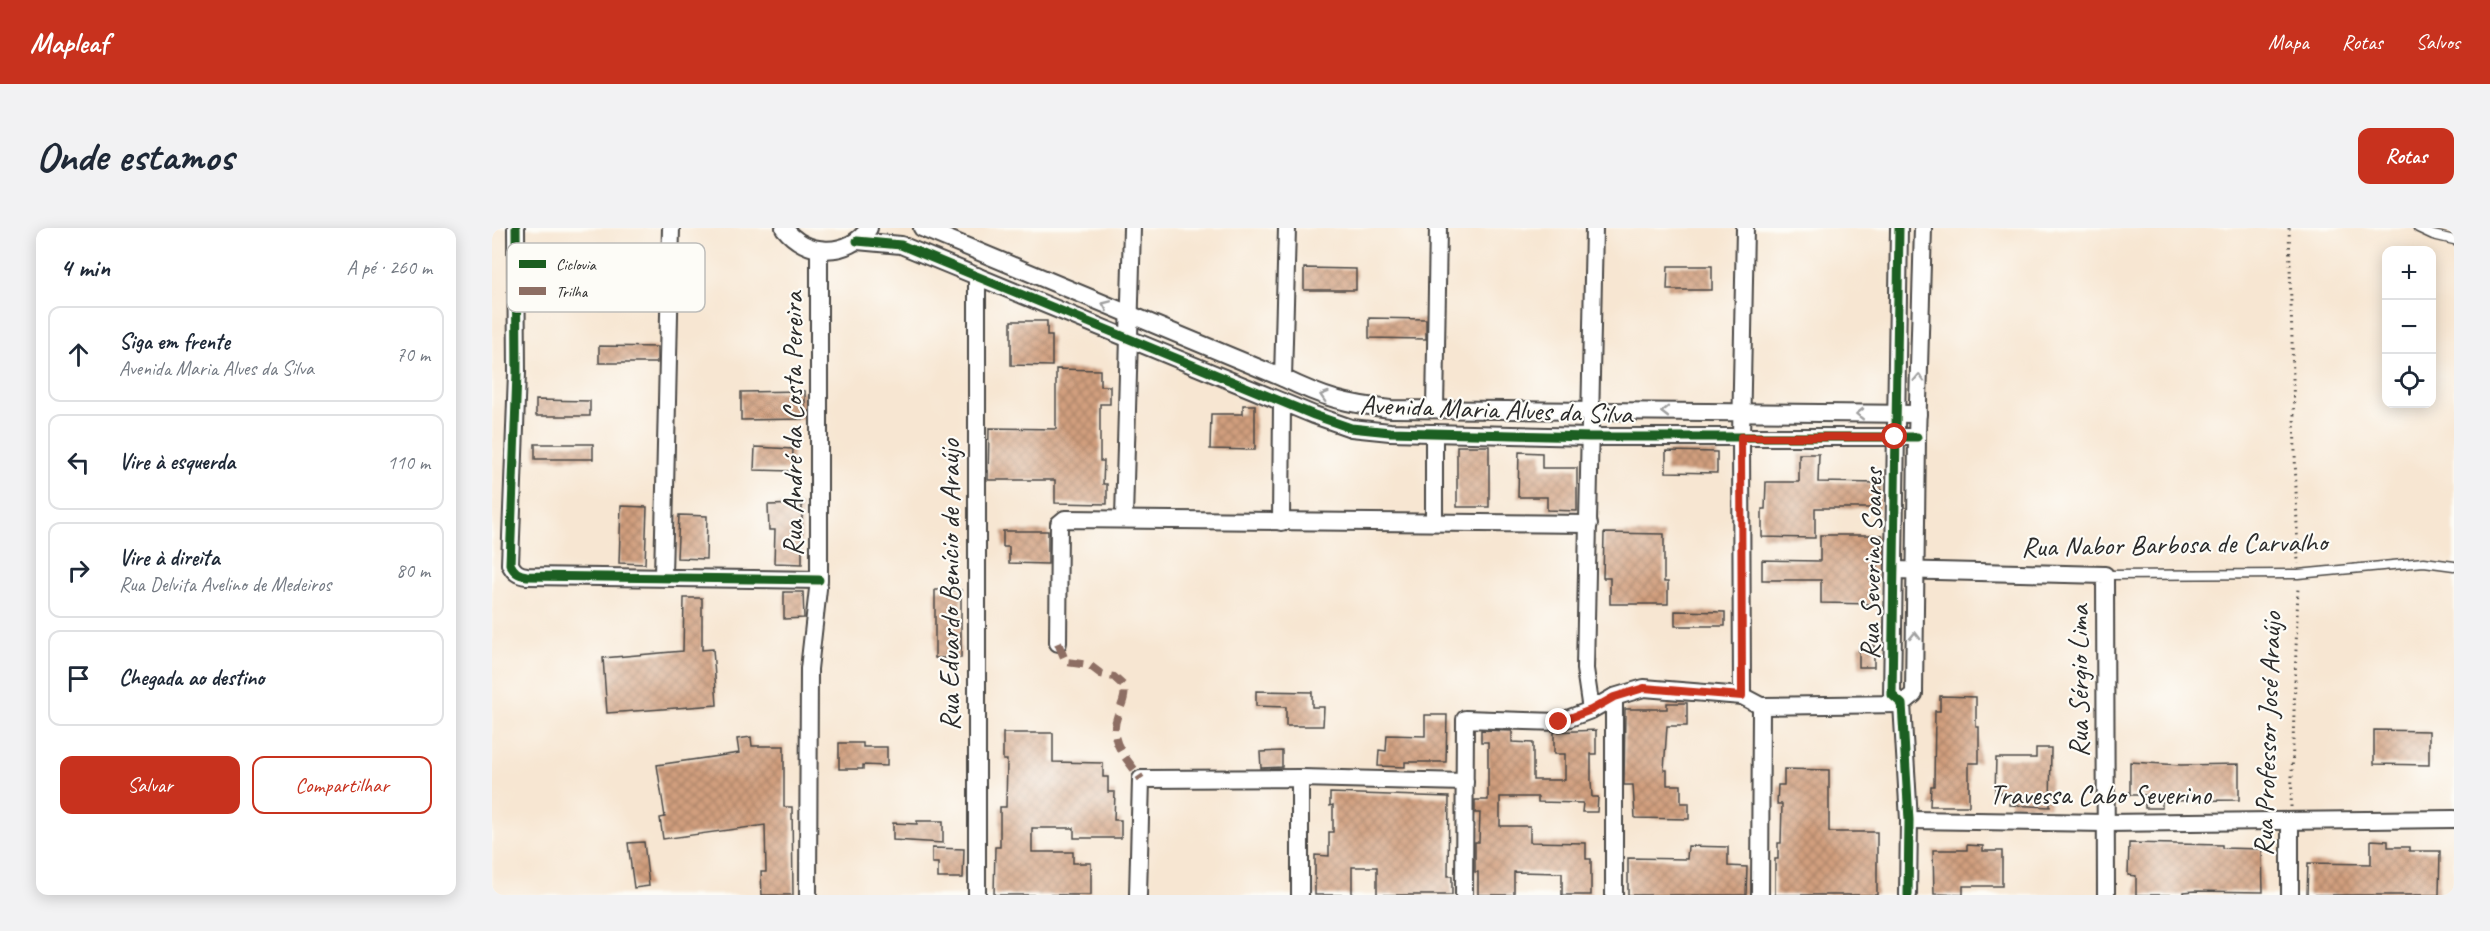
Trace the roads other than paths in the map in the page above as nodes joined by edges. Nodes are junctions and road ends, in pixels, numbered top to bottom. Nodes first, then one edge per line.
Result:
1 (516, 228) edge
2 (671, 228) edge
3 (784, 228) edge
4 (869, 228) edge
5 (922, 228) edge
6 (1132, 228) edge
7 (1287, 228) edge
8 (1438, 228) edge
9 (1594, 228) edge
10 (1745, 228) edge
11 (1899, 228) edge
12 (1923, 228) edge
13 (2418, 228) edge
14 (2454, 240) edge
15 (857, 241) junction
16 (516, 243) edge
17 (671, 243) edge
18 (819, 250) junction
19 (977, 276) junction
20 (517, 312) edge
21 (669, 312) edge
22 (1129, 315) junction
23 (1128, 338) junction
24 (1283, 378) junction
25 (1282, 402) junction
26 (1435, 409) junction
27 (1590, 412) junction
28 (1742, 412) junction
29 (1918, 414) junction
30 (1895, 415) junction
31 (1434, 434) junction
32 (1589, 437) junction
33 (1741, 437) junction
34 (1895, 437) junction
35 (1917, 437) junction
36 (1124, 518) junction
37 (1281, 522) junction
38 (1434, 522) junction
39 (1589, 524) junction
40 (2454, 566) edge
41 (1894, 570) junction
42 (1917, 572) junction
43 (2105, 575) junction
44 (663, 576) junction
45 (819, 580) junction
46 (1058, 643) dead end
47 (1742, 696) junction
48 (1614, 697) junction
49 (1902, 704) junction
50 (1761, 706) junction
51 (1591, 710) junction
52 (1300, 778) junction
53 (1465, 782) junction
54 (2454, 819) edge
55 (1909, 820) junction
56 (2290, 821) junction
57 (2106, 822) junction
58 (808, 895) edge
59 (977, 895) edge
60 (1138, 895) edge
61 (1299, 895) edge
62 (1464, 895) edge
63 (1614, 895) edge
64 (1760, 895) edge
65 (1908, 895) edge
66 (2106, 895) edge
67 (2290, 895) edge

1 - 16 street
2 - 17 street
3 - 18 street
4 - 15 street
22 -> 5 street, Avenida Maria Alves da Silva
6 - 22 street
7 - 24 street
8 - 26 street
9 - 27 street
10 - 28 street
11 - 30 street, Rua Severino Soares
29 -> 12 street, Rua Severino Soares
13 - 14 lane
15 - 18 street
15 - 19 street, Avenida Maria Alves da Silva
18 - 45 street, Rua André da Costa Pereira
19 - 23 street, Avenida Maria Alves da Silva
19 - 59 street, Rua Eduardo Benício de Araújo
20 - 44 street
21 - 44 street
22 - 23 street
22 - 24 street, Avenida Maria Alves da Silva
23 - 25 street, Avenida Maria Alves da Silva
23 - 36 street
26 -> 24 street, Avenida Maria Alves da Silva
25 - 31 street, Avenida Maria Alves da Silva
25 - 37 street
26 - 27 street, Avenida Maria Alves da Silva
28 -> 27 street, Avenida Maria Alves da Silva
27 - 32 street
30 -> 28 street, Avenida Maria Alves da Silva
28 - 33 street
29 - 30 street, Avenida Maria Alves da Silva
29 - 35 street, Rua Severino Soares
30 - 34 street, Rua Severino Soares
31 - 32 street, Avenida Maria Alves da Silva
31 - 38 street
32 - 33 street, Avenida Maria Alves da Silva
32 - 39 street
33 - 34 street, Avenida Maria Alves da Silva
33 - 47 street
34 - 35 street, Avenida Maria Alves da Silva
34 - 41 street, Rua Severino Soares
35 - 42 street, Rua Severino Soares
36 - 37 street
36 - 46 street
37 - 38 street
38 - 39 street
39 - 51 street
40 - 43 lane, Rua Nabor Barbosa de Carvalho
41 - 42 street, Rua Nabor Barbosa de Carvalho
41 - 49 street, Rua Severino Soares
42 - 43 street, Rua Nabor Barbosa de Carvalho
49 -> 42 street, Rua Severino Soares
43 - 57 street, Rua Sérgio Lima
44 - 45 street
45 - 58 street, Rua André da Costa Pereira
47 - 48 street
47 - 50 street
48 - 51 street
48 - 63 street
49 - 50 street
49 - 55 street, Rua Severino Soares
50 - 64 street
51 - 53 street
52 - 53 street
52 - 60 street
52 - 61 street
53 - 62 street
54 - 56 street, Travessa Cabo Severino
55 - 57 street, Travessa Cabo Severino
55 - 65 street, Rua Severino Soares
56 - 57 street, Travessa Cabo Severino
56 - 67 street, Rua Professor José Araújo
57 - 66 street, Rua Sérgio Lima

